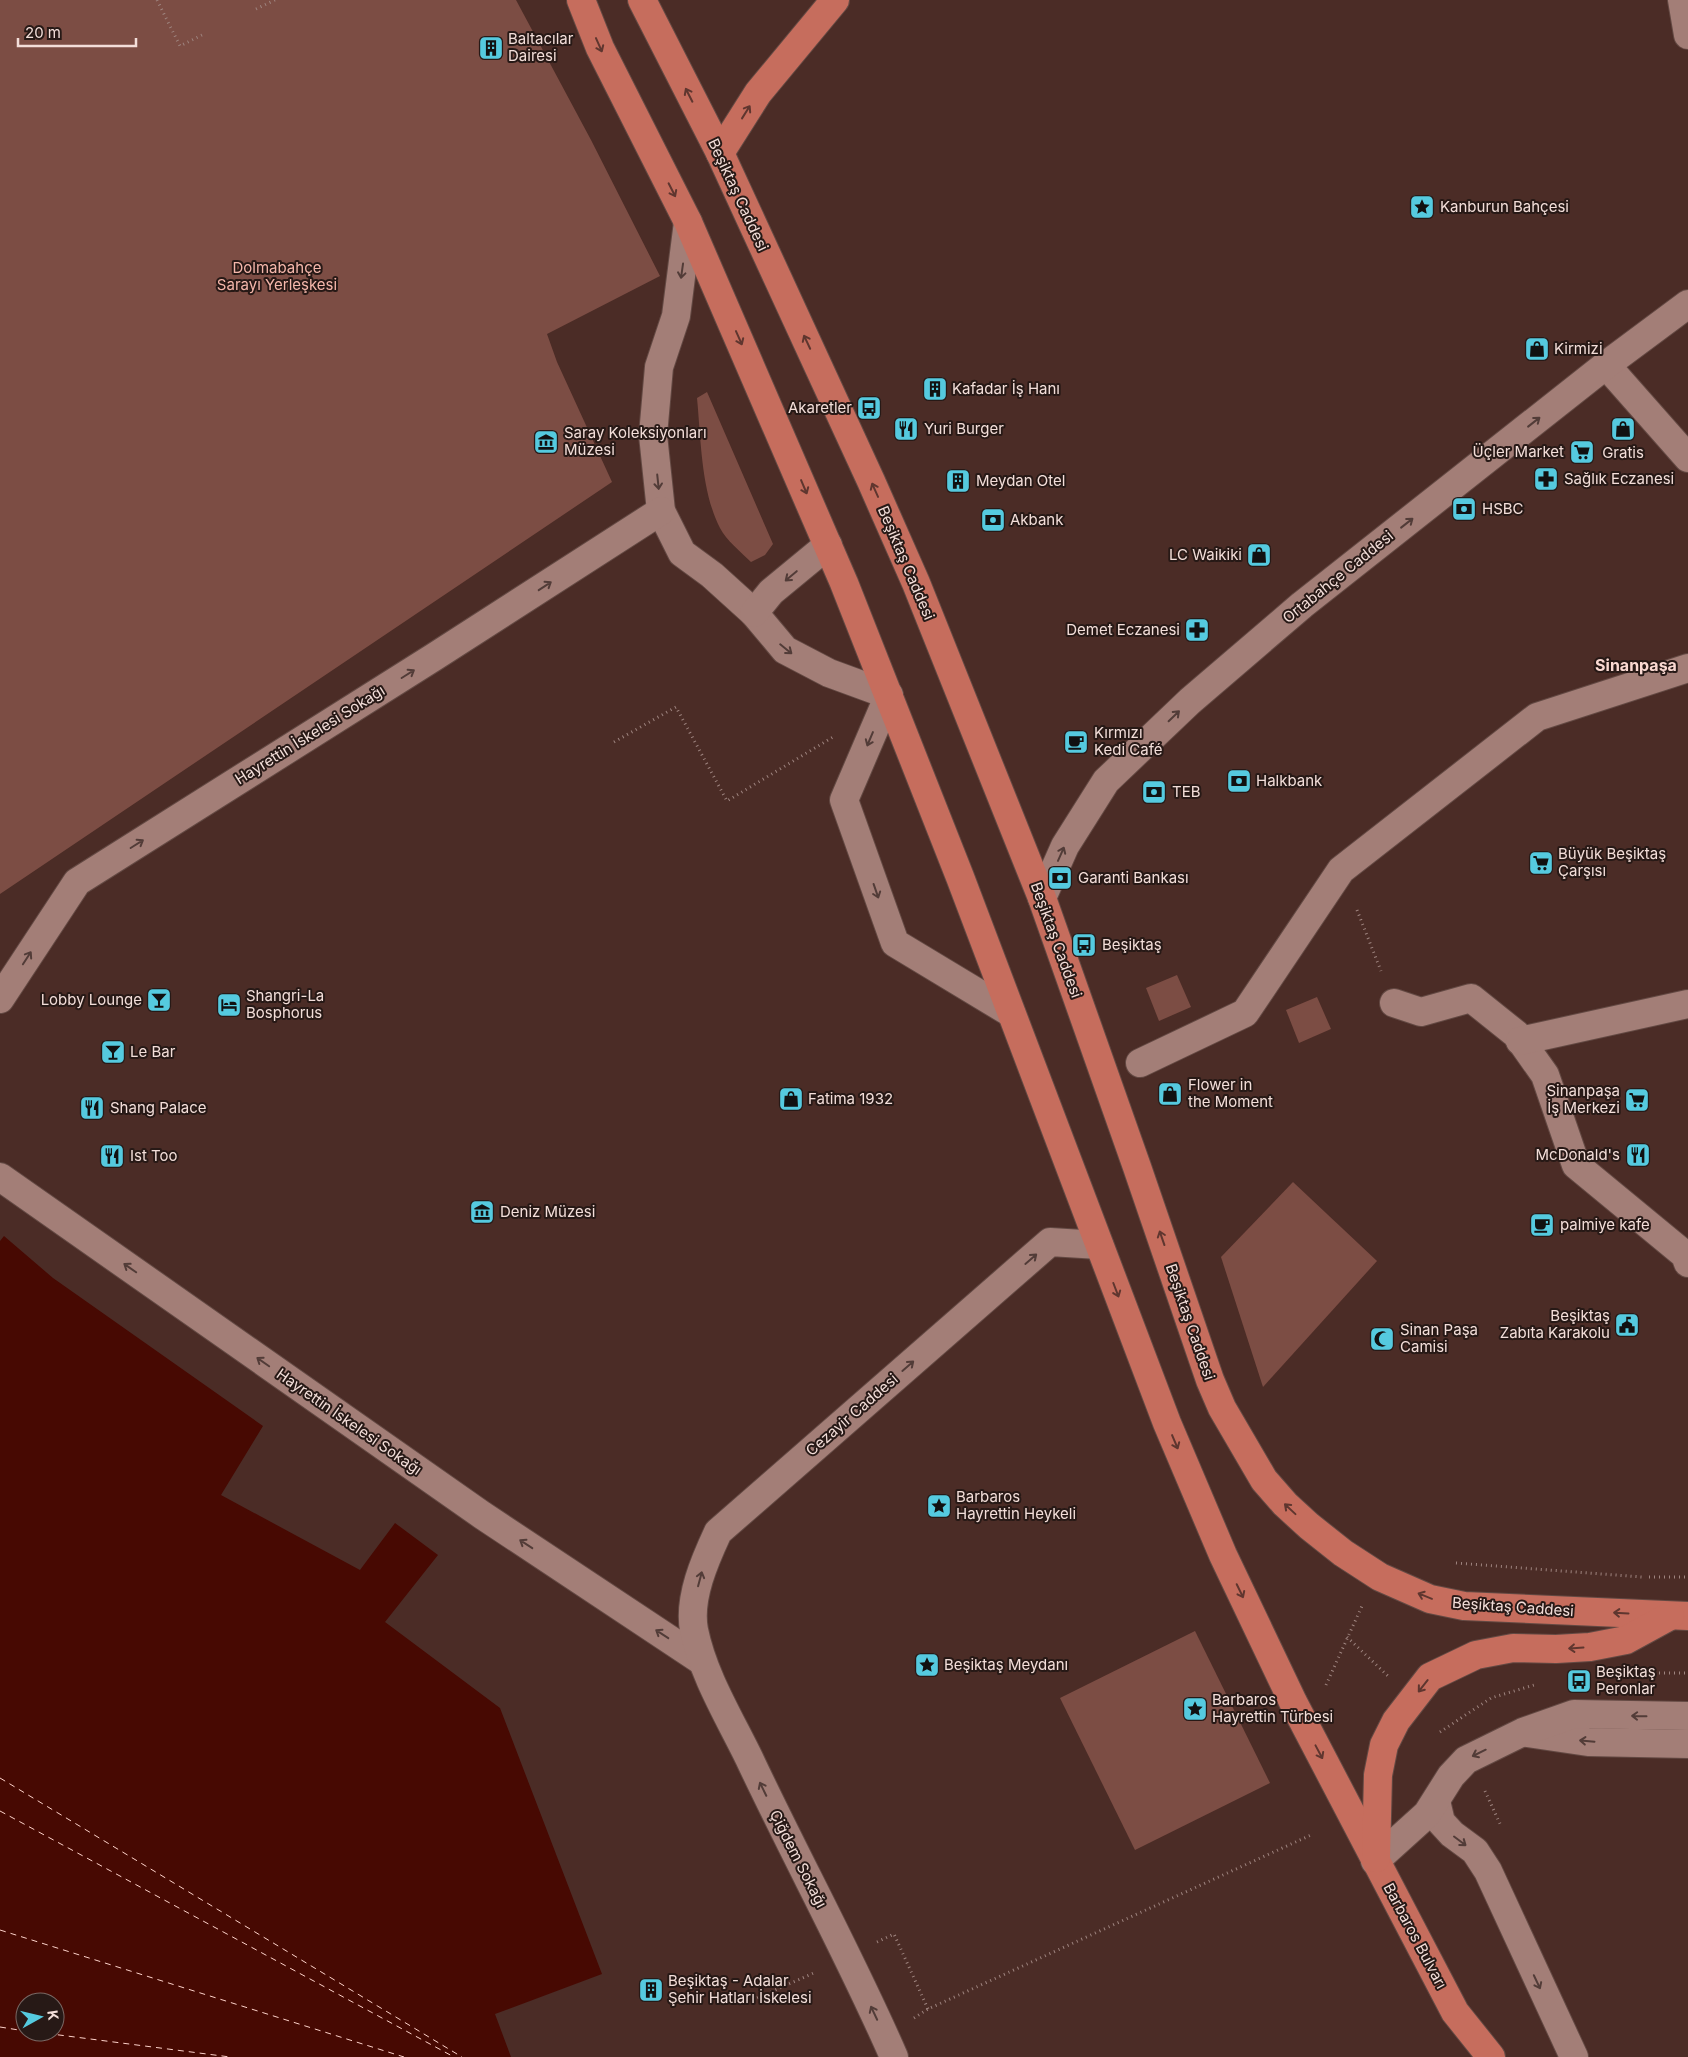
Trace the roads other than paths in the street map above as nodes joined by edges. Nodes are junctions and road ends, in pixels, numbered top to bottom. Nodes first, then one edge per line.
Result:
1 (581, 0) edge
2 (642, 0) edge
3 (836, 0) edge
4 (1682, 0) edge
5 (1688, 35) edge
6 (720, 153) junction
7 (688, 222) junction
8 (1688, 304) edge
9 (1606, 365) junction
10 (1688, 458) edge
11 (661, 511) junction
12 (828, 545) junction
13 (754, 612) junction
14 (1688, 668) edge
15 (889, 694) junction
16 (1042, 898) junction
17 (0, 999) edge
18 (1394, 1003) road end
19 (1688, 1004) edge
20 (1011, 1013) junction
21 (1520, 1041) junction
22 (1140, 1063) dead end
23 (0, 1177) edge
24 (1099, 1245) junction
25 (1688, 1263) edge
26 (1679, 1616) edge
27 (702, 1660) junction
28 (1688, 1716) edge
29 (1523, 1732) junction
30 (1688, 1744) edge
31 (1436, 1801) junction
32 (1376, 1861) junction
33 (1455, 2012) junction
34 (890, 2047) edge
35 (1467, 2057) edge
36 (1491, 2057) edge
37 (1574, 2057) edge

1 -> 7 main road
6 -> 2 main road, Beşiktaş Caddesi
6 -> 3 main road
4 - 5 street
16 -> 6 main road, Beşiktaş Caddesi
7 -> 11 street
7 -> 12 main road
8 - 9 street, Ortabahçe Caddesi
9 - 10 street
16 -> 9 street, Ortabahçe Caddesi
11 - 13 street
17 -> 11 street, Hayrettin İskelesi Sokağı
12 -> 13 street
12 - 15 main road
13 -> 15 street
14 - 22 street
15 - 20 main road
15 -> 20 street
26 -> 16 main road, Beşiktaş Caddesi
18 - 21 street
19 - 21 street
20 - 24 main road
21 - 25 street
27 -> 23 street, Hayrettin İskelesi Sokağı
27 -> 24 street, Cezayir Caddesi
24 -> 32 main road
26 -> 32 main road
34 -> 27 street, Çiğdem Sokağı
28 -> 29 street
30 -> 29 street
29 -> 31 street
31 - 32 street
31 -> 37 street
32 - 33 main road, Barbaros Bulvarı
33 - 35 main road
33 - 36 main road

